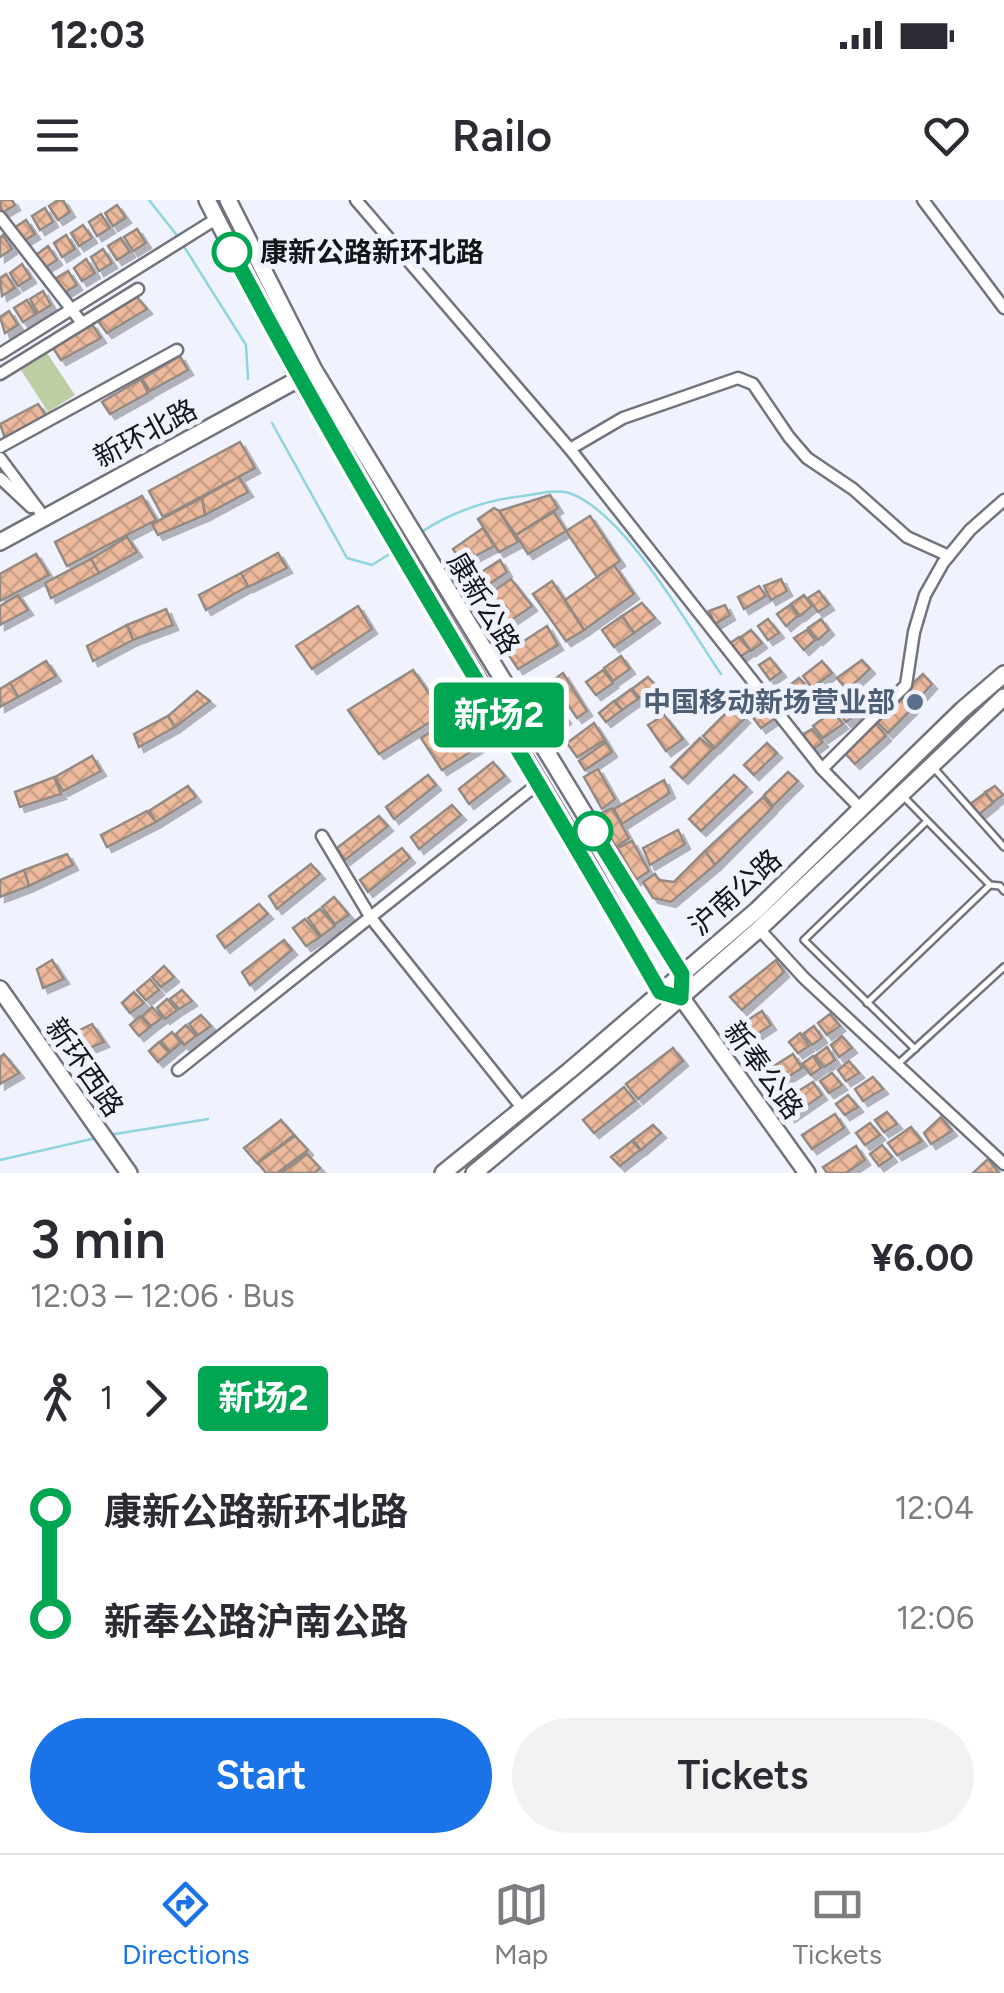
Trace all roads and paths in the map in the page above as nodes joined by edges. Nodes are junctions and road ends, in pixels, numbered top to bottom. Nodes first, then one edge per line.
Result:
1 (207, 200) edge
2 (356, 200) edge
3 (923, 200) edge
4 (234, 202) edge
5 (0, 217) edge
6 (216, 219) junction
7 (1004, 286) edge
8 (138, 288) dead end
9 (994, 294) junction
10 (1004, 308) edge
11 (71, 309) junction
12 (82, 324) junction
13 (177, 350) dead end
14 (0, 354) edge
15 (314, 370) junction
16 (0, 374) edge
17 (298, 379) junction
18 (0, 447) edge
19 (570, 449) junction
20 (0, 458) edge
21 (0, 478) edge
22 (1004, 500) edge
23 (44, 517) junction
24 (0, 542) edge
25 (949, 556) junction
26 (1004, 674) edge
27 (1004, 697) edge
28 (931, 765) junction
29 (822, 769) junction
30 (540, 783) junction
31 (900, 794) junction
32 (860, 808) junction
33 (928, 822) junction
34 (322, 836) dead end
35 (1004, 847) edge
36 (990, 885) junction
37 (1004, 891) edge
38 (371, 918) junction
39 (759, 928) junction
40 (1004, 967) edge
41 (682, 974) junction
42 (0, 990) edge
43 (660, 992) junction
44 (681, 998) junction
45 (867, 1002) junction
46 (915, 1049) junction
47 (898, 1064) junction
48 (178, 1070) dead end
49 (523, 1110) junction
50 (1004, 1164) edge
51 (129, 1173) edge
52 (443, 1173) edge
53 (474, 1173) edge
54 (806, 1173) edge

1 - 6 main road, 康新公路
2 - 19 street
3 - 9 street
4 - 15 main road, 康新公路
5 - 11 street
6 - 11 street
6 - 17 main road, 康新公路
7 - 9 street
8 - 12 street
9 - 10 street
11 - 12 street
11 - 14 street
12 - 16 street
13 - 18 street
15 - 17 main road, 新环北路
15 - 41 main road, 康新公路
17 - 23 main road, 新环北路
17 - 30 main road, 康新公路
19 - 25 street
19 - 29 street
20 - 23 street
21 - 23 street
22 - 25 street
23 - 24 main road, 新环北路
25 - 29 street
26 - 32 main road, 沪南公路
27 - 28 main road, 沪南公路
28 - 31 main road, 沪南公路
28 - 35 lane
29 - 32 street
30 - 38 street
30 - 43 main road, 康新公路
31 - 33 lane
31 - 39 main road, 沪南公路
32 - 41 main road, 沪南公路
33 - 36 lane
33 - 45 lane
34 - 38 street
36 - 37 lane
36 - 45 lane
38 - 48 street
38 - 49 street
39 - 44 main road, 沪南公路
39 - 47 street
40 - 46 lane
41 - 43 main road, 沪南公路
41 - 44 main road
42 - 51 main road, 新环西路
43 - 44 main road
43 - 49 main road, 沪南公路
44 - 53 main road, 沪南公路
44 - 54 main road, 新奉公路
45 - 46 lane
46 - 47 lane
47 - 50 street
49 - 52 main road, 沪南公路

